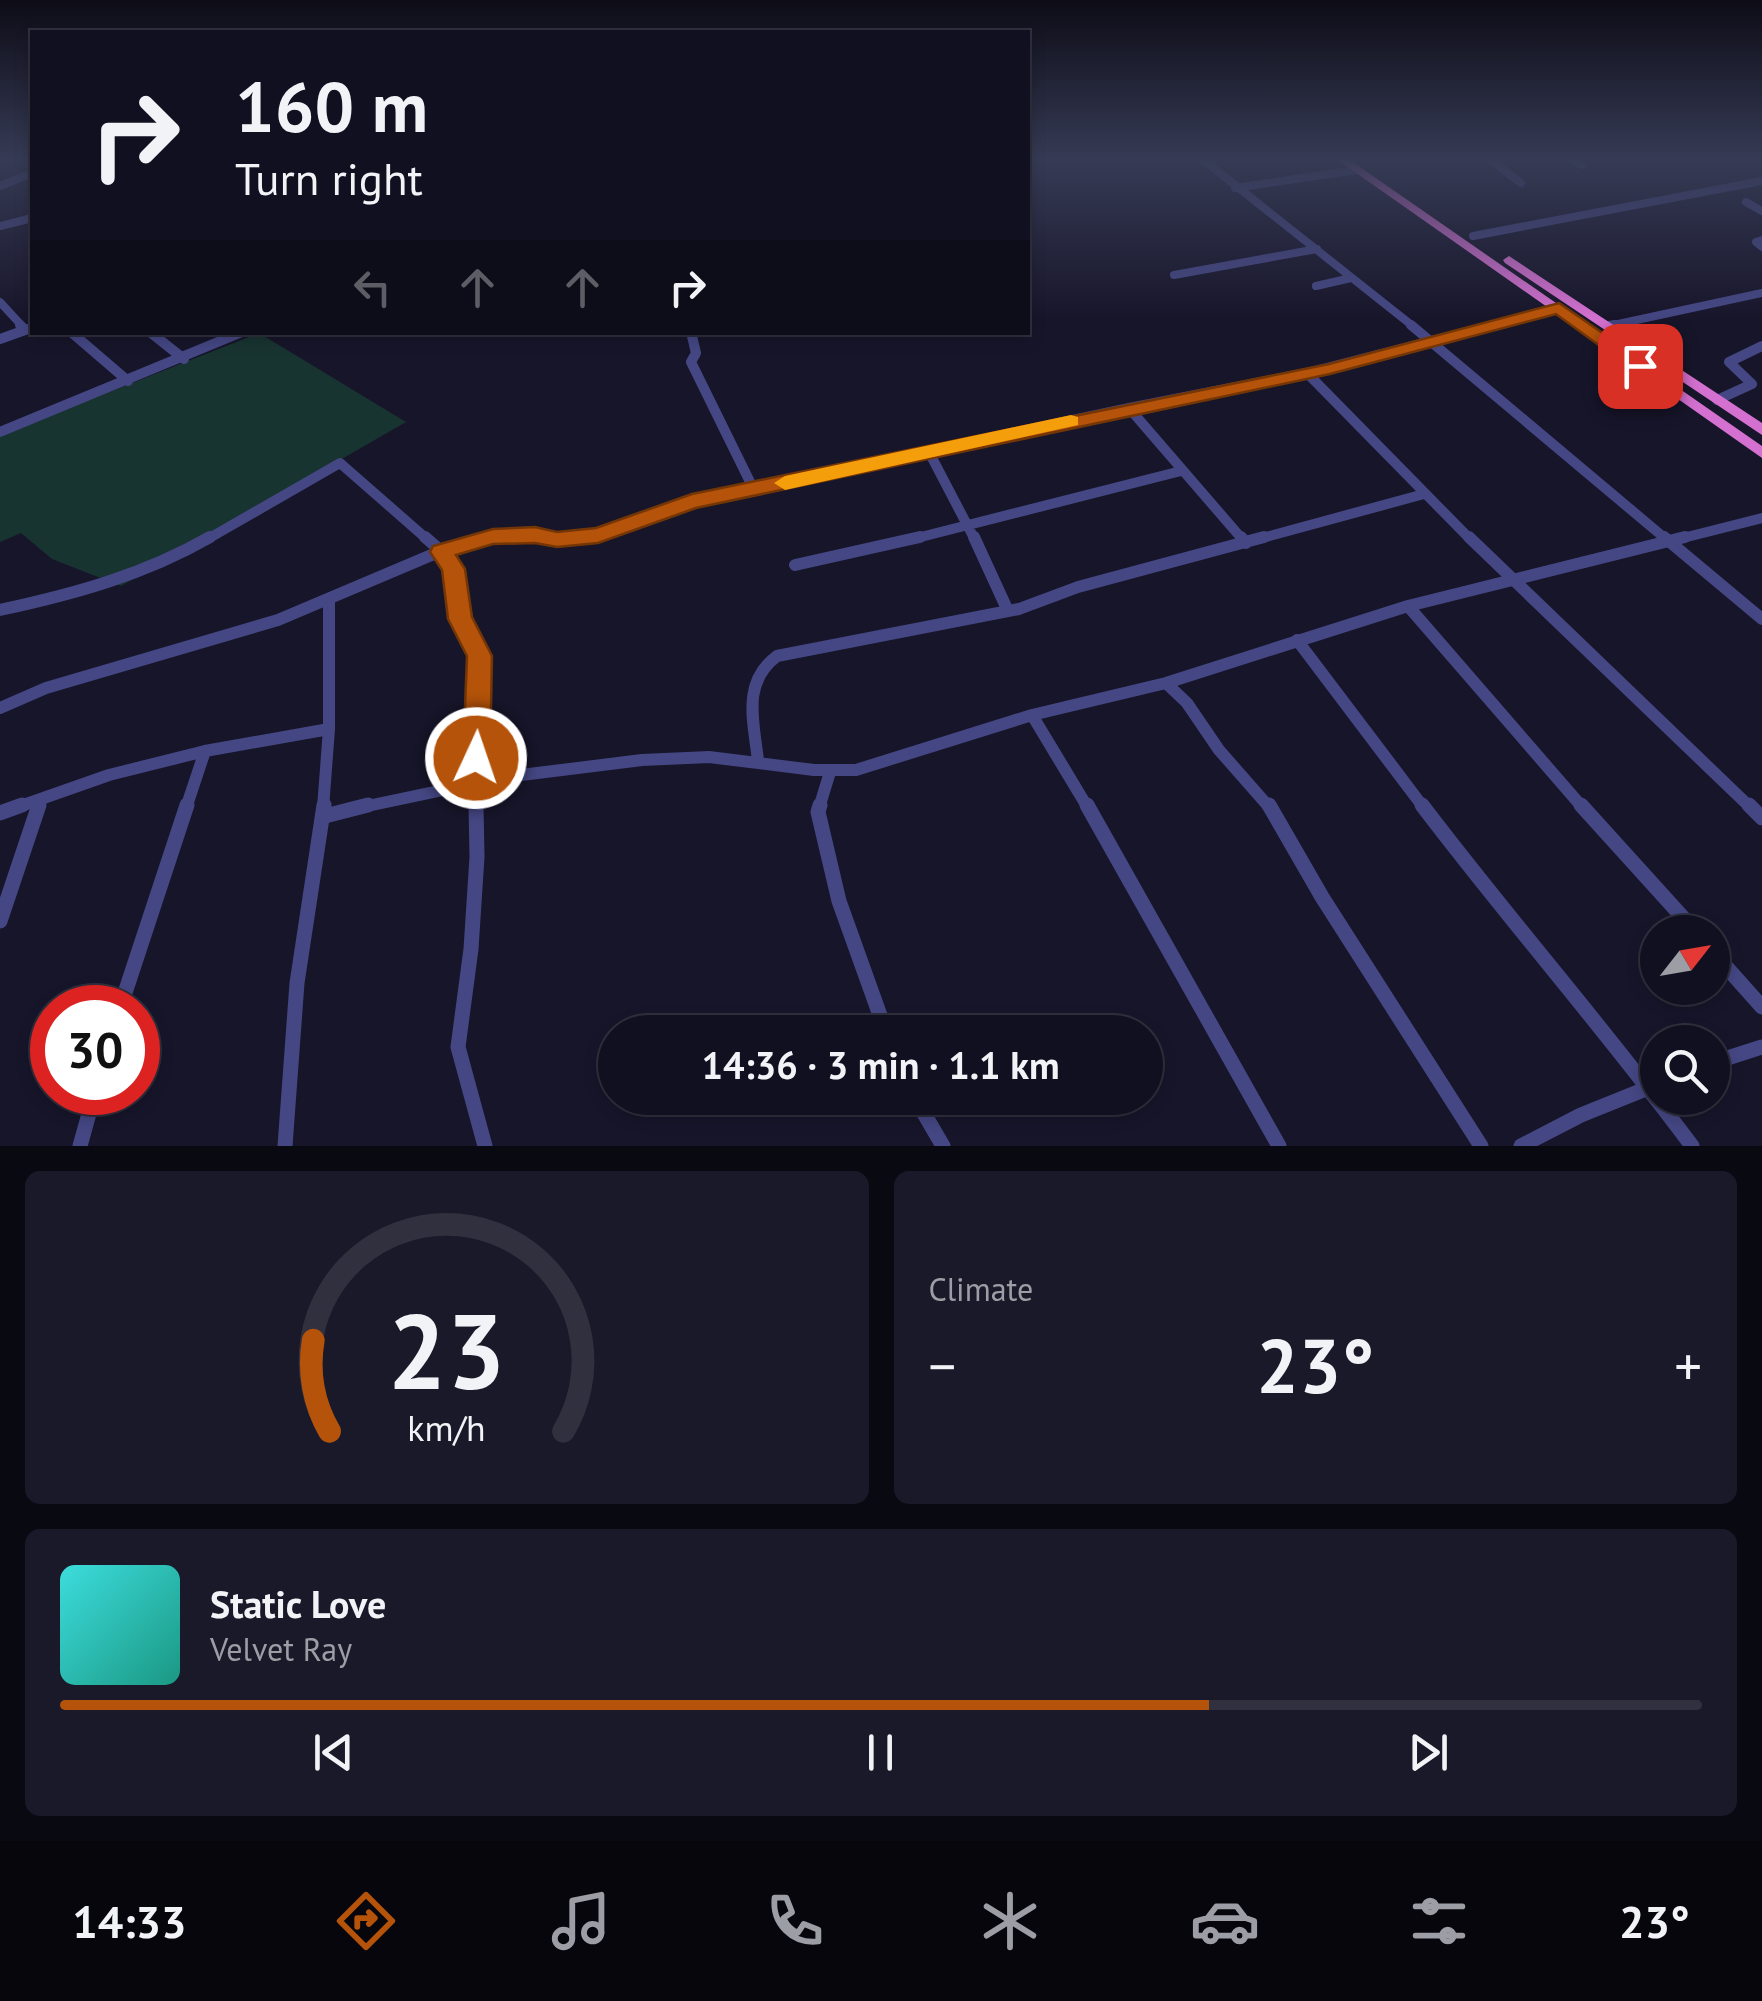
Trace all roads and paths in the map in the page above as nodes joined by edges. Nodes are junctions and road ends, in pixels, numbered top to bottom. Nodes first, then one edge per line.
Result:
1 (1266, 211) edge
2 (1424, 211) edge
3 (1434, 211) edge
4 (1602, 211) edge
5 (30, 218) edge
6 (0, 226) edge
7 (1474, 236) junction
8 (1317, 250) junction
9 (1174, 276) dead end
10 (1351, 278) junction
11 (1316, 286) dead end
12 (1762, 294) edge
13 (0, 302) edge
14 (1559, 308) junction
15 (1610, 326) junction
16 (29, 329) edge
17 (75, 335) edge
18 (154, 335) edge
19 (236, 335) edge
20 (692, 335) edge
21 (0, 339) edge
22 (1431, 341) junction
23 (1762, 346) edge
24 (184, 359) junction
25 (1307, 374) junction
26 (128, 381) junction
27 (1717, 400) junction
28 (1129, 408) junction
29 (1762, 430) edge
30 (0, 432) edge
31 (929, 452) junction
32 (1762, 453) edge
33 (1181, 471) junction
34 (754, 490) junction
35 (1424, 494) junction
36 (1762, 518) edge
37 (969, 526) junction
38 (1246, 543) junction
39 (1672, 543) junction
40 (441, 552) junction
41 (796, 565) dead end
42 (1512, 578) junction
43 (329, 601) junction
44 (1408, 606) junction
45 (0, 610) edge
46 (1008, 611) junction
47 (1762, 618) edge
48 (1297, 640) junction
49 (1166, 684) junction
50 (0, 708) edge
51 (1032, 716) junction
52 (329, 729) junction
53 (206, 750) junction
54 (758, 761) junction
55 (830, 772) junction
56 (475, 785) junction
57 (41, 799) junction
58 (0, 813) edge
59 (325, 816) junction
60 (1762, 818) edge
61 (1681, 915) edge
62 (0, 921) edge
63 (1730, 971) edge
64 (128, 985) edge
65 (1762, 1007) edge
66 (880, 1015) edge
67 (1762, 1047) edge
68 (1730, 1057) edge
69 (1640, 1071) edge
70 (1640, 1091) edge
71 (89, 1115) edge
72 (925, 1115) edge
73 (1672, 1115) edge
74 (80, 1146) edge
75 (285, 1146) edge
76 (485, 1146) edge
77 (944, 1146) edge
78 (1279, 1146) edge
79 (1480, 1146) edge
80 (1522, 1146) edge
81 (1692, 1146) edge

1 - 8 street
2 - 14 highway
3 - 7 highway
4 - 7 street
5 - 6 street
7 - 15 highway
8 - 9 street
8 - 10 street
10 - 11 street
10 - 22 street
12 - 15 street
13 - 16 street
14 - 22 street
14 - 32 highway
15 - 27 highway
16 - 21 street
17 - 26 street
18 - 24 street
19 - 24 street
20 - 34 street
22 - 25 street
22 - 39 street
23 - 27 street
24 - 26 street
25 - 28 street
25 - 35 street
26 - 30 street
27 - 29 highway
28 - 31 street
28 - 33 street
31 - 34 street
31 - 37 street
33 - 37 street
33 - 38 street
34 - 40 street
35 - 38 street
35 - 42 street
36 - 39 street
37 - 41 street
37 - 46 street
38 - 46 street
39 - 42 street
39 - 47 street
40 - 43 street
40 - 45 street
40 - 56 street
42 - 44 street
42 - 60 street
43 - 50 street
43 - 52 street
44 - 48 street
44 - 61 street
46 - 54 street
48 - 49 street
48 - 69 street
49 - 51 street
49 - 79 street
51 - 55 street
51 - 78 street
52 - 53 street
52 - 59 street
53 - 57 street
53 - 64 street
54 - 55 street
54 - 56 street
55 - 66 street
56 - 59 street
56 - 76 street
57 - 58 street
57 - 62 street
59 - 75 street
63 - 65 street
67 - 68 street
70 - 80 street
71 - 74 street
72 - 77 street
73 - 81 street

